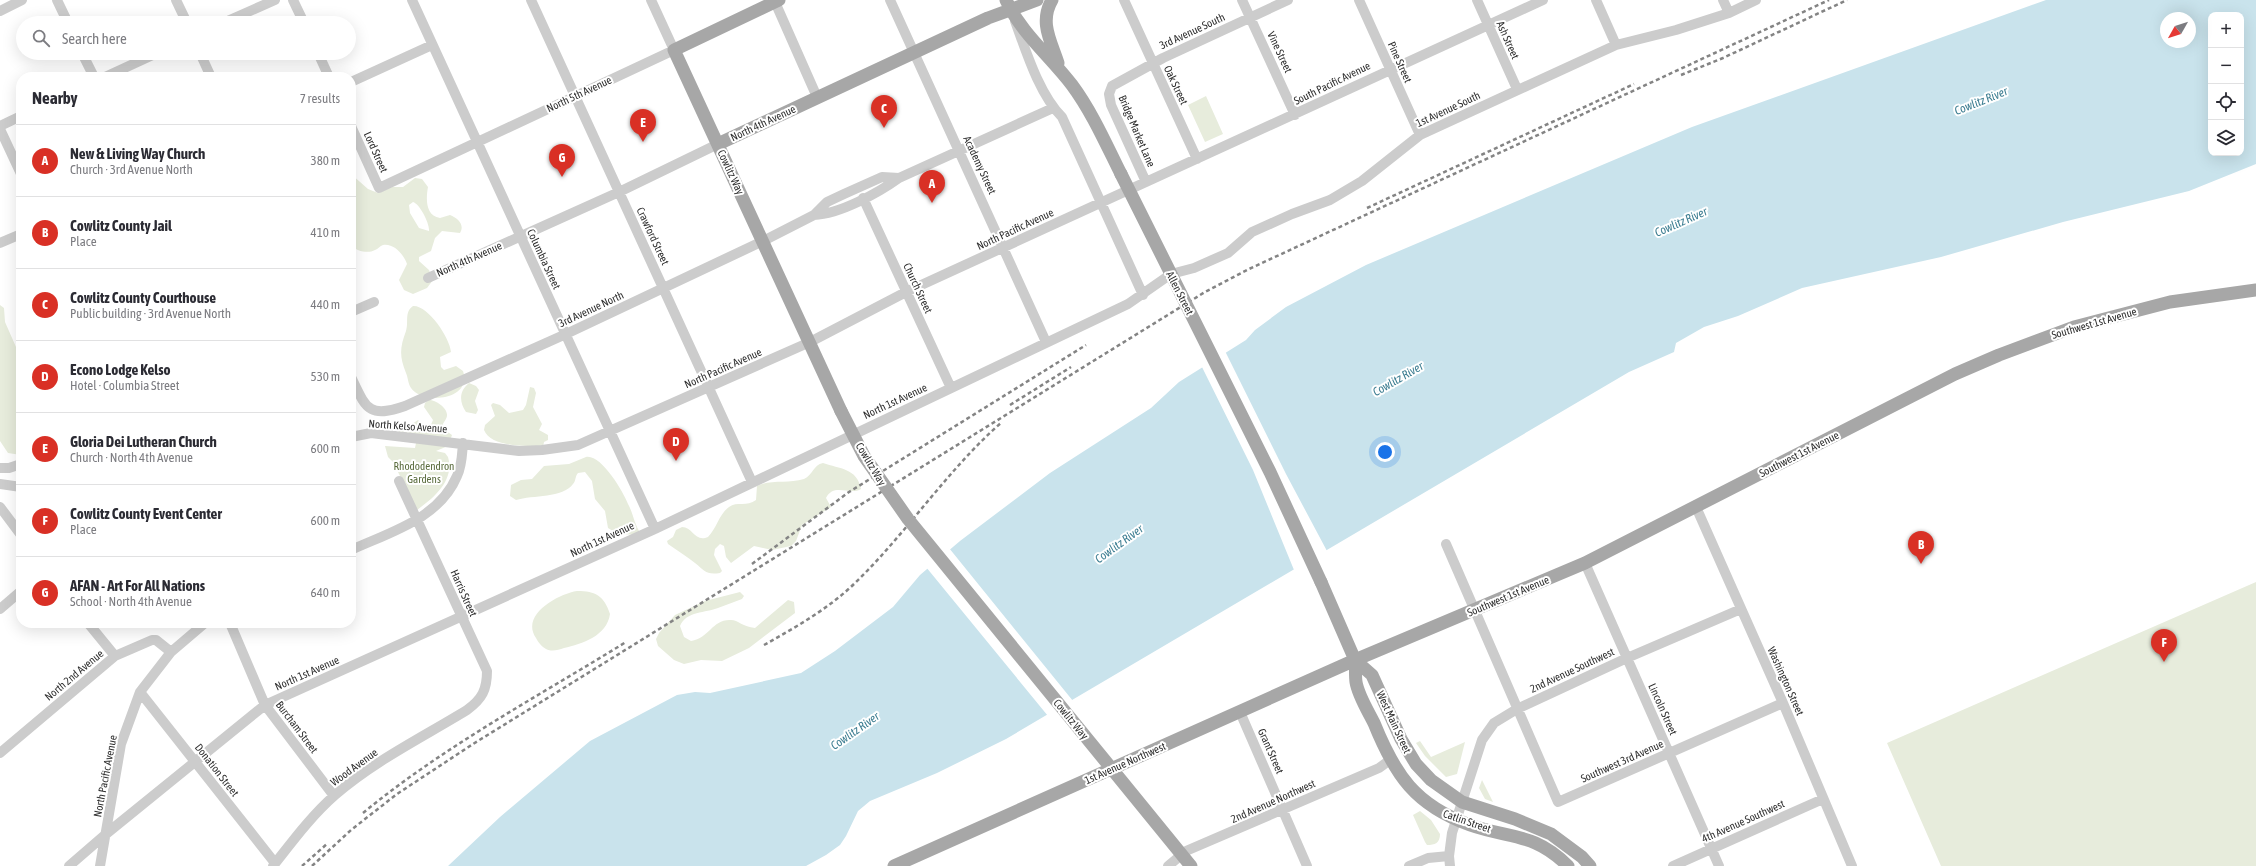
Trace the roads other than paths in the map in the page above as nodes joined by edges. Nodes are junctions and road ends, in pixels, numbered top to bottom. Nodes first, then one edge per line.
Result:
1 (22, 0) edge
2 (57, 0) edge
3 (176, 0) edge
4 (275, 0) edge
5 (293, 0) edge
6 (412, 0) edge
7 (531, 0) edge
8 (651, 0) edge
9 (890, 0) edge
10 (1037, 0) edge
11 (1052, 0) edge
12 (1124, 0) edge
13 (1242, 0) edge
14 (1288, 0) edge
15 (1359, 0) edge
16 (1477, 0) edge
17 (1543, 0) edge
18 (1596, 0) edge
19 (1723, 0) edge
20 (1756, 0) edge
21 (777, 1) edge
22 (1009, 5) edge
23 (0, 11) edge
24 (1729, 13) junction
25 (65, 16) edge
26 (183, 16) edge
27 (239, 16) edge
28 (301, 16) edge
29 (1250, 17) junction
30 (1487, 24) junction
31 (432, 45) junction
32 (1616, 45) junction
33 (674, 50) junction
34 (914, 52) junction
35 (86, 60) edge
36 (142, 60) edge
37 (203, 60) edge
38 (321, 60) edge
39 (1153, 64) junction
40 (1390, 69) junction
41 (1060, 71) junction
42 (92, 72) edge
43 (116, 72) edge
44 (209, 72) edge
45 (327, 72) edge
46 (356, 80) edge
47 (1517, 89) junction
48 (1110, 90) joint
49 (574, 96) junction
50 (817, 97) junction
51 (1053, 108) junction
52 (1295, 115) junction
53 (16, 118) edge
54 (0, 126) edge
55 (0, 129) edge
56 (1420, 135) junction
57 (356, 137) edge
58 (477, 141) junction
59 (718, 144) junction
60 (960, 150) junction
61 (1197, 159) junction
62 (16, 163) edge
63 (899, 178) junction
64 (1146, 182) junction
65 (379, 188) joint
66 (1133, 190) joint
67 (619, 192) junction
68 (863, 198) junction
69 (1101, 203) junction
70 (814, 215) junction
71 (16, 236) edge
72 (520, 236) junction
73 (762, 241) junction
74 (0, 243) edge
75 (1004, 247) junction
76 (1171, 274) joint
77 (428, 278) dead end
78 (663, 288) junction
79 (2256, 290) edge
80 (906, 292) junction
81 (1143, 295) junction
82 (374, 302) dead end
83 (356, 310) edge
84 (566, 334) junction
85 (810, 342) junction
86 (1046, 342) junction
87 (709, 387) junction
88 (356, 388) edge
89 (951, 388) junction
90 (610, 432) junction
91 (356, 436) edge
92 (463, 443) junction
93 (16, 466) edge
94 (0, 468) edge
95 (400, 481) dead end
96 (752, 482) junction
97 (0, 484) edge
98 (16, 486) edge
99 (1696, 507) junction
100 (0, 508) edge
101 (418, 519) junction
102 (655, 528) junction
103 (16, 529) edge
104 (1446, 544) dead end
105 (356, 548) edge
106 (1585, 563) junction
107 (1323, 587) joint
108 (16, 595) edge
109 (0, 609) edge
110 (1741, 609) junction
111 (1474, 610) junction
112 (461, 618) junction
113 (92, 628) edge
114 (199, 628) edge
115 (232, 628) edge
116 (171, 652) junction
117 (115, 656) junction
118 (1627, 658) junction
119 (1355, 660) junction
120 (140, 692) junction
121 (1783, 703) junction
122 (265, 705) junction
123 (1517, 709) junction
124 (467, 710) joint
125 (1240, 712) junction
126 (0, 753) edge
127 (1669, 753) junction
128 (1390, 760) junction
129 (195, 762) junction
130 (334, 796) junction
131 (1823, 799) junction
132 (1462, 802) junction
133 (1284, 810) junction
134 (1456, 820) junction
135 (106, 834) junction
136 (1711, 848) junction
137 (1449, 861) edge
138 (274, 864) edge
139 (69, 866) edge
140 (100, 866) edge
141 (894, 866) edge
142 (1168, 866) edge
143 (1191, 866) edge
144 (1307, 866) edge
145 (1409, 866) edge
146 (1568, 866) edge
147 (1590, 866) edge
148 (1673, 866) edge
149 (1719, 866) edge
150 (1852, 866) edge

1 - 23 street
2 - 25 street
3 - 26 street
4 - 27 street
5 - 28 street
6 - 31 street, Columbia Street
7 - 49 street, Crawford Street
8 - 33 street, Cowlitz Way
9 - 34 street, Academy Street
10 - 22 main road, North 4th Avenue
11 - 41 main road
12 - 39 street, Oak Street
13 - 29 street, Vine Street
14 - 29 street, 3rd Avenue South
15 - 40 street, Pine Street
16 - 30 street, Ash Street
17 - 30 street, South Pacific Avenue
18 - 32 street
19 - 24 street
20 - 24 street, 1st Avenue South
21 - 33 main road, North 5th Avenue
21 - 50 street
22 - 34 main road, North 4th Avenue
22 - 41 main road, Allen Street
22 - 51 street
24 - 32 street, 1st Avenue South
29 - 39 street, 3rd Avenue South
29 - 52 street, Vine Street
30 - 40 street, South Pacific Avenue
30 - 47 street, Ash Street
31 - 46 street
31 - 58 street, Columbia Street
32 - 47 street, 1st Avenue South
33 - 49 street, North 5th Avenue
33 - 59 main road, Cowlitz Way
34 - 50 main road, North 4th Avenue
34 - 60 street, Academy Street
35 - 42 street
36 - 43 street
37 - 44 street
38 - 45 street
39 - 48 street, 3rd Avenue South
39 - 61 street, Oak Street
40 - 52 street, South Pacific Avenue
40 - 56 street, Pine Street
41 - 107 main road, Allen Street, bridge
47 - 56 street, 1st Avenue South
48 - 64 street, Bridge Market Lane
49 - 58 street, North 5th Avenue
49 - 67 street, Crawford Street
50 - 59 main road, North 4th Avenue
51 - 60 street, 3rd Avenue North
51 - 69 street
52 - 61 street, South Pacific Avenue
53 - 54 street
55 - 62 street
56 - 76 street, 1st Avenue South
57 - 65 street, Lord Street
58 - 65 street, North 5th Avenue
58 - 72 street, Columbia Street
59 - 67 street, North 4th Avenue
59 - 73 main road, Cowlitz Way
60 - 63 street, 3rd Avenue North
60 - 75 street, Academy Street
61 - 64 street, South Pacific Avenue
63 - 68 street, 3rd Avenue North
63 - 70 street, 3rd Avenue North
64 - 66 street, South Pacific Avenue
66 - 69 street, North Pacific Avenue
67 - 72 street, North 4th Avenue
67 - 78 street, Crawford Street
68 - 70 street, 3rd Avenue North
68 - 80 street, Church Street
69 - 75 street, North Pacific Avenue
69 - 81 street
70 - 73 street, 3rd Avenue North
71 - 74 street
72 - 77 street, North 4th Avenue
72 - 84 street, Columbia Street
73 - 78 street, 3rd Avenue North
73 - 85 main road, Cowlitz Way
75 - 80 street, North Pacific Avenue
75 - 86 street, Academy Street
76 - 81 street, North 1st Avenue
78 - 84 street, 3rd Avenue North
78 - 87 street, Crawford Street
79 - 99 main road, Southwest 1st Avenue
80 - 85 street, North Pacific Avenue
80 - 89 street, Church Street
81 - 86 street, North 1st Avenue
82 - 83 street
84 - 88 street, 3rd Avenue North
84 - 90 street, Columbia Street
85 - 87 street, North Pacific Avenue
85 - 143 main road, Cowlitz Way, bridge
86 - 89 street, North 1st Avenue
87 - 90 street, North Pacific Avenue
87 - 96 street, Crawford Street
89 - 96 street, North 1st Avenue
90 - 92 street, North Pacific Avenue
90 - 102 street, Columbia Street
91 - 92 street, North Kelso Avenue
92 - 101 street
93 - 94 street
95 - 101 street, Harris Street
96 - 102 street, North 1st Avenue
97 - 98 street
99 - 106 main road, Southwest 1st Avenue
99 - 110 street, Washington Street
100 - 103 street
101 - 105 street
101 - 112 street, Harris Street
102 - 112 street, North 1st Avenue
104 - 111 street
106 - 111 main road, Southwest 1st Avenue
106 - 118 street, Lincoln Street
107 - 119 main road, West Main Street
108 - 109 street
110 - 118 street, 2nd Avenue Southwest
110 - 121 street, Washington Street
111 - 119 main road, Southwest 1st Avenue
111 - 123 street
112 - 122 street, North 1st Avenue
112 - 124 street, Harris Street
113 - 117 street
114 - 116 street, North Pacific Avenue
115 - 122 street, Burcham Street
116 - 117 street, North 2nd Avenue
116 - 120 street, North Pacific Avenue
117 - 126 street, North 2nd Avenue
118 - 123 street, 2nd Avenue Southwest
118 - 127 street, Lincoln Street
119 - 125 main road, 1st Avenue Northwest
119 - 128 main road, Catlin Street
119 - 132 main road, West Main Street
120 - 129 street, Donation Street
120 - 135 street, North Pacific Avenue
121 - 127 street, Southwest 3rd Avenue
121 - 131 street, Washington Street
122 - 129 street, North 1st Avenue
122 - 130 street, Burcham Street
123 - 127 street, Southwest 3rd Avenue
123 - 132 street, 2nd Avenue Southwest
124 - 130 street, Wood Avenue
125 - 133 street, Grant Street
125 - 141 main road, 1st Avenue Northwest
127 - 136 street, Lincoln Street
128 - 133 street, 2nd Avenue Northwest
128 - 134 main road, Catlin Street
129 - 135 street, North 1st Avenue
129 - 138 street, Donation Street
130 - 138 street, Wood Avenue
131 - 136 street, 4th Avenue Southwest
131 - 150 street, Washington Street
132 - 134 street
132 - 147 main road, Catlin Street
133 - 142 street, 2nd Avenue Northwest
133 - 144 street, Grant Street
134 - 137 street
134 - 146 main road, Catlin Street
135 - 139 street, North 1st Avenue
135 - 140 street, North Pacific Avenue
136 - 148 street, 4th Avenue Southwest
136 - 149 street, Lincoln Street
137 - 145 street

